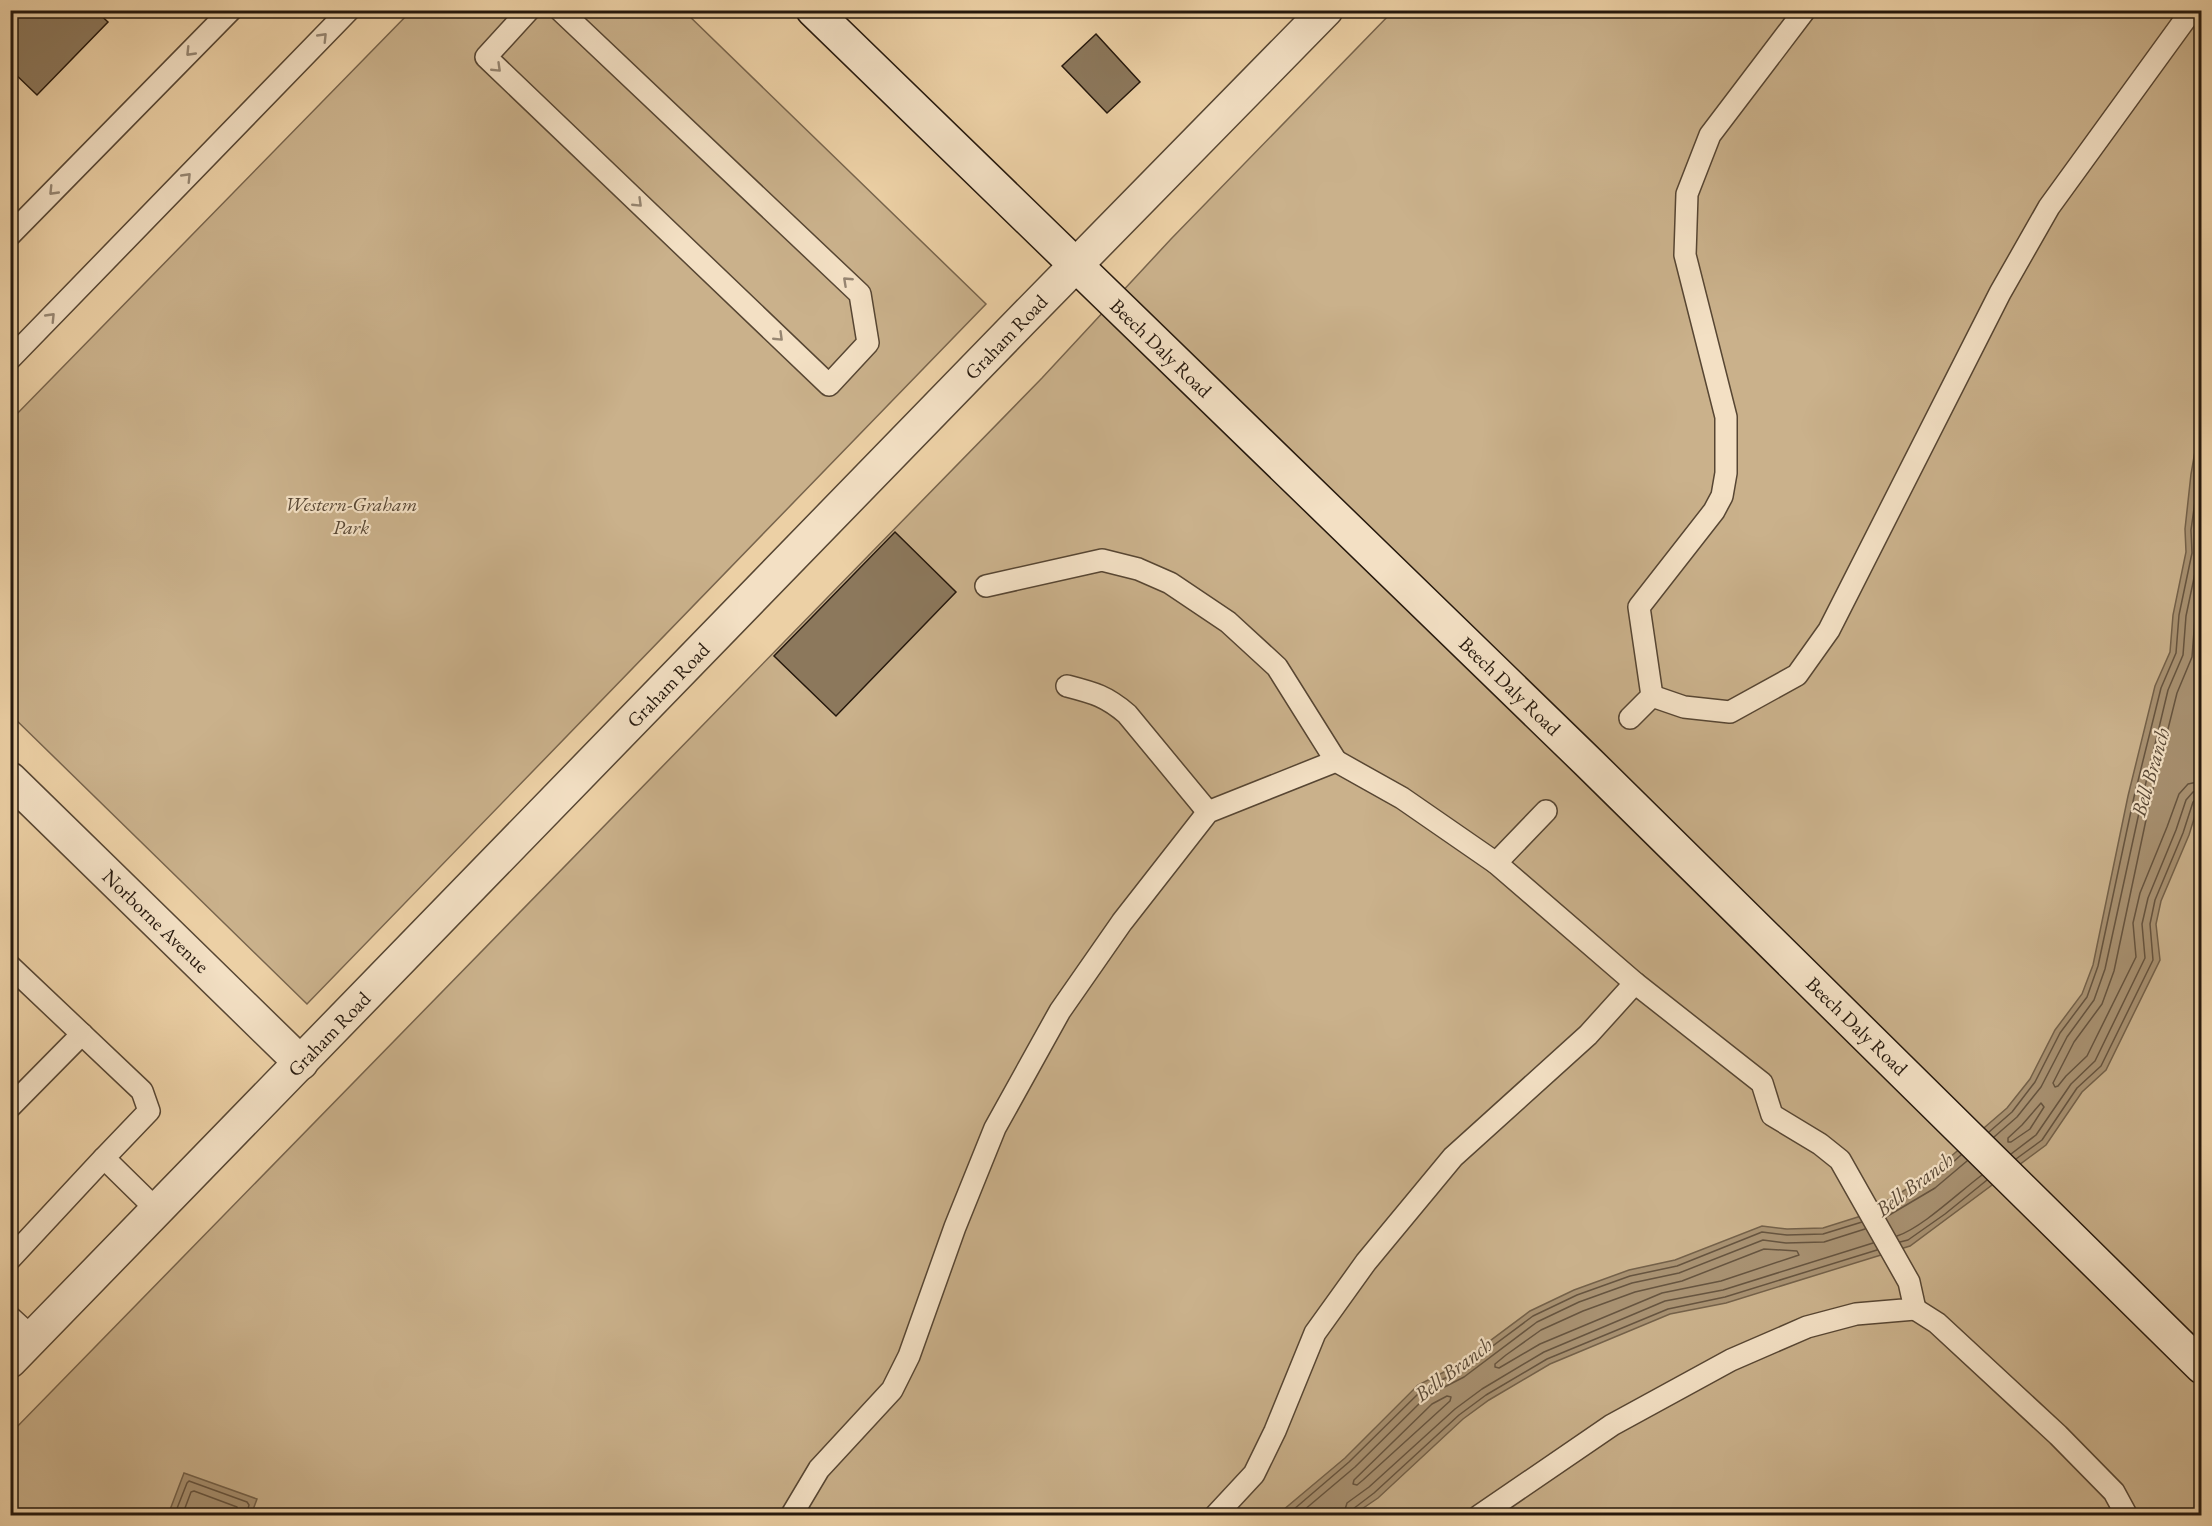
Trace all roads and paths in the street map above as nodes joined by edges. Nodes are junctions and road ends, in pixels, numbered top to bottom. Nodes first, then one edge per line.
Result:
1 (231, 10) edge
2 (349, 10) edge
3 (529, 10) edge
4 (560, 10) edge
5 (813, 10) edge
6 (1326, 10) edge
7 (1805, 10) edge
8 (2192, 10) edge
9 (10, 235) edge
10 (1077, 265) junction
11 (10, 358) edge
12 (986, 585) dead end
13 (1067, 686) dead end
14 (1652, 696) junction
15 (1630, 718) dead end
16 (1336, 761) junction
17 (10, 779) edge
18 (1546, 811) dead end
19 (1209, 812) junction
20 (1496, 863) junction
21 (10, 966) edge
22 (1635, 983) junction
23 (82, 1034) junction
24 (301, 1063) junction
25 (10, 1107) edge
26 (104, 1158) junction
27 (157, 1210) junction
28 (10, 1259) edge
29 (1915, 1309) junction
30 (18, 1339) edge
31 (2202, 1367) edge
32 (791, 1515) edge
33 (1215, 1515) edge
34 (1479, 1515) edge
35 (2127, 1515) edge

1 -> 9 lane
11 -> 2 lane
3 -> 4 lane
5 - 10 street, Beech Daly Road
6 - 10 street, Graham Road
7 - 14 lane
8 - 14 lane
10 - 24 street, Graham Road
10 - 31 street, Beech Daly Road
12 - 16 lane
13 - 19 lane
14 - 15 lane
16 - 19 lane
16 - 20 lane
17 - 24 street, Norborne Avenue
18 - 20 lane
19 - 32 lane
20 - 22 lane
21 - 23 lane
22 - 29 lane
22 - 33 lane
23 - 25 lane
23 - 26 lane
24 - 27 street, Graham Road
26 - 27 lane
26 - 28 lane
27 - 30 street, Graham Road
29 - 34 lane
29 - 35 lane

